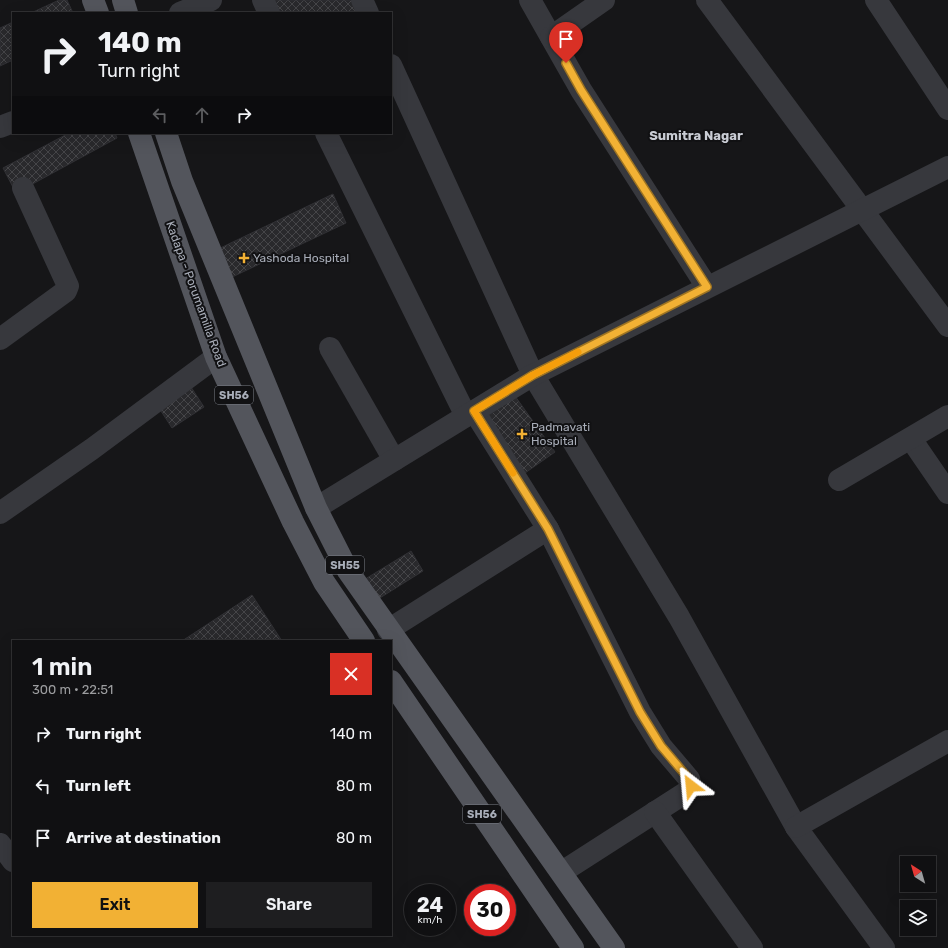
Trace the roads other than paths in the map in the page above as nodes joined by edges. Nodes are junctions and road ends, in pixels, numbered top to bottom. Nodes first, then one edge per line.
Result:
1 (93, 0) edge
2 (123, 0) edge
3 (211, 0) edge
4 (263, 0) edge
5 (362, 0) edge
6 (530, 0) edge
7 (604, 0) edge
8 (707, 0) edge
9 (876, 0) edge
10 (98, 12) edge
11 (127, 12) edge
12 (182, 12) edge
13 (269, 12) edge
14 (368, 12) edge
15 (551, 37) junction
16 (392, 67) edge
17 (948, 109) edge
18 (12, 122) edge
19 (0, 127) edge
20 (139, 134) edge
21 (166, 134) edge
22 (327, 134) edge
23 (948, 167) edge
24 (23, 188) dead end
25 (863, 210) junction
26 (707, 287) junction
27 (948, 326) edge
28 (0, 340) edge
29 (330, 348) dead end
30 (216, 357) junction
31 (533, 375) junction
32 (470, 413) junction
33 (948, 416) edge
34 (911, 439) junction
35 (394, 460) junction
36 (839, 480) dead end
37 (948, 493) edge
38 (316, 508) junction
39 (0, 513) edge
40 (548, 529) junction
41 (388, 630) junction
42 (363, 640) edge
43 (392, 682) edge
44 (948, 741) edge
45 (655, 812) junction
46 (796, 827) junction
47 (0, 844) edge
48 (12, 860) edge
49 (562, 872) junction
50 (573, 948) edge
51 (614, 948) edge
52 (752, 948) edge
53 (884, 948) edge

1 - 10 main road
2 - 11 main road
3 - 12 street
4 - 13 street
5 - 14 street
6 - 15 street
7 - 15 street
8 - 25 street
9 - 17 street
15 - 26 street
16 - 31 street
18 - 19 street
20 - 30 main road, Kadapa - Porumamilla Road / SH56
21 - 38 main road, SH55
22 - 32 street
23 - 25 street
24 - 28 street
25 - 26 street
25 - 27 street
26 - 31 street
29 - 35 street
30 - 39 street
30 - 42 main road, Kadapa - Porumamilla Road / SH56
31 - 32 street
31 - 46 street
32 - 35 street
32 - 40 street
33 - 34 street
34 - 36 street
34 - 37 street
35 - 38 street
38 - 41 main road, SH55
40 - 41 street
40 - 45 street
41 - 49 main road, SH55
43 - 50 main road, SH56
44 - 46 street
45 - 49 street
45 - 52 street
46 - 53 street
47 - 48 street
49 - 51 main road, SH55

